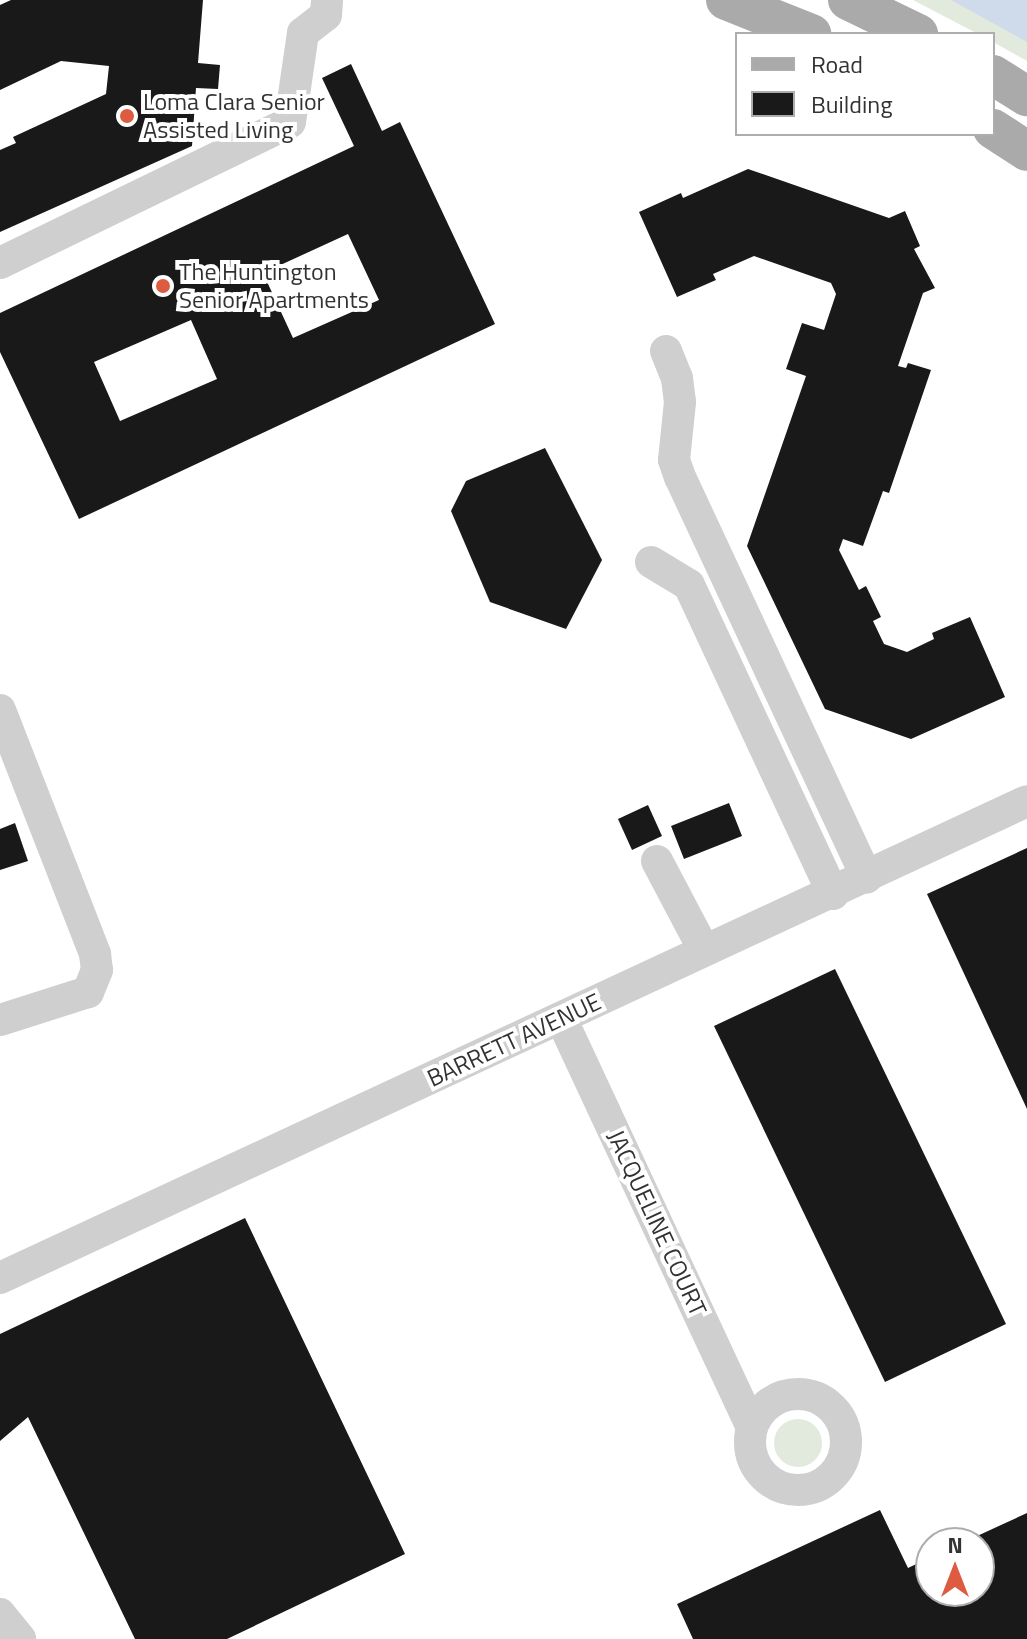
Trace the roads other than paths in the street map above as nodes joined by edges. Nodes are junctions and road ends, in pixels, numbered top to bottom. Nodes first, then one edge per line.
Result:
1 (327, 0) edge
2 (726, 0) edge
3 (848, 0) edge
4 (806, 32) edge
5 (914, 32) edge
6 (995, 76) edge
7 (1027, 96) edge
8 (995, 130) edge
9 (1027, 151) edge
10 (0, 263) edge
11 (666, 351) dead end
12 (651, 562) dead end
13 (0, 710) edge
14 (1027, 801) edge
15 (657, 861) dead end
16 (867, 878) junction
17 (833, 894) junction
18 (704, 950) junction
19 (561, 1018) junction
20 (0, 1020) edge
21 (3, 1268) edge
22 (752, 1427) dead end
23 (0, 1614) edge
24 (20, 1639) edge

1 - 10 street
2 - 4 main road
3 - 5 main road
6 - 7 main road
8 - 9 main road
11 - 16 street
12 - 17 street
13 - 20 street
14 - 16 street, BARRETT AVENUE
15 - 18 street
16 - 17 street, BARRETT AVENUE
17 - 18 street, BARRETT AVENUE
18 - 19 street, BARRETT AVENUE
19 - 21 street, BARRETT AVENUE
19 - 22 street, JACQUELINE COURT
23 - 24 street

